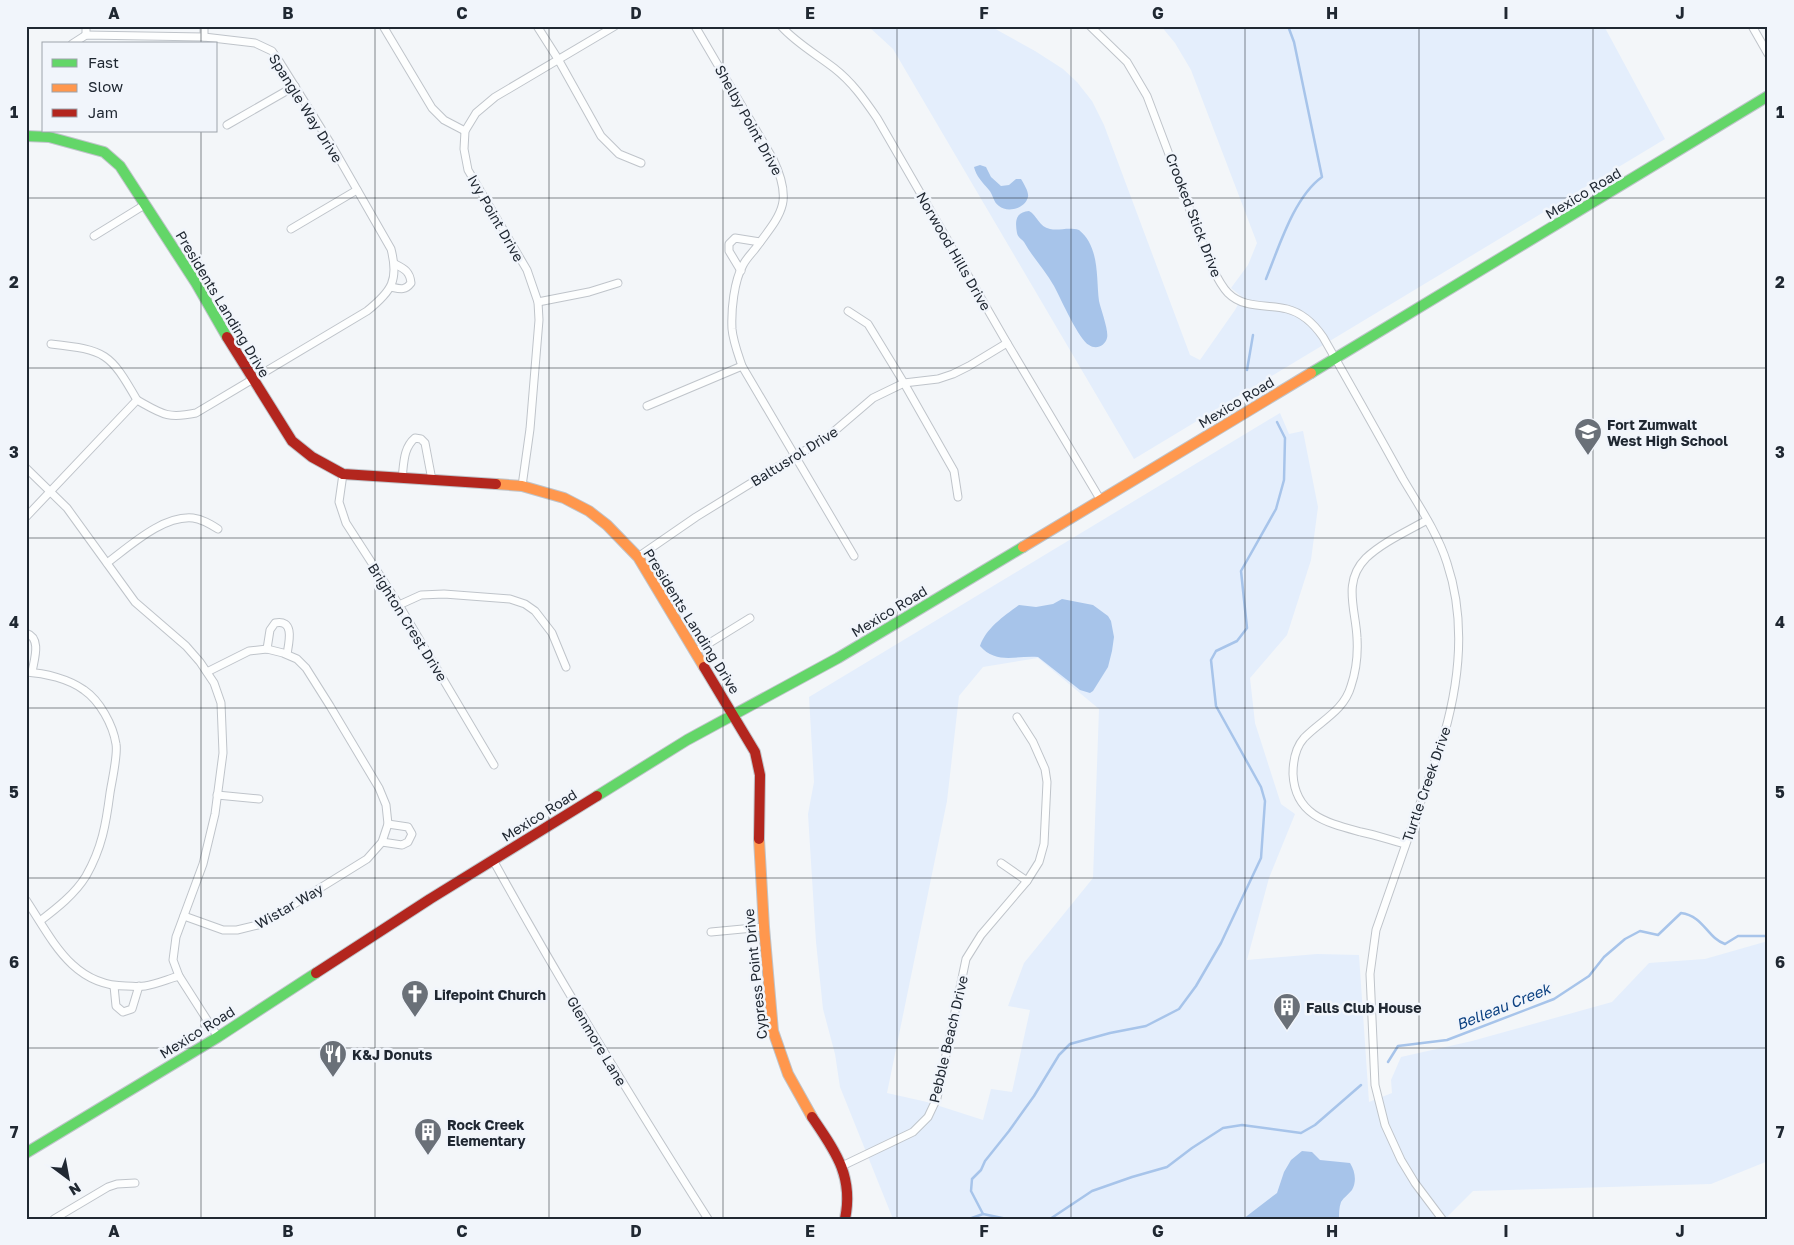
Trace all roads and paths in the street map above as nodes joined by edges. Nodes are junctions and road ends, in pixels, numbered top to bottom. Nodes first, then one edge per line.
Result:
1 (86, 26) edge
2 (204, 26) edge
3 (382, 26) edge
4 (537, 26) edge
5 (615, 26) edge
6 (695, 26) edge
7 (781, 26) edge
8 (1090, 26) edge
9 (1752, 26) edge
10 (86, 35) junction
11 (204, 37) junction
12 (75, 42) edge
13 (1768, 54) edge
14 (558, 59) junction
15 (295, 86) junction
16 (1768, 96) edge
17 (227, 125) dead end
18 (465, 131) junction
19 (49, 134) edge
20 (26, 136) edge
21 (641, 164) dead end
22 (356, 190) junction
23 (146, 204) junction
24 (291, 229) dead end
25 (94, 236) dead end
26 (760, 242) junction
27 (395, 264) junction
28 (741, 271) junction
29 (618, 283) dead end
30 (390, 288) junction
31 (538, 302) junction
32 (848, 312) dead end
33 (1007, 343) junction
34 (51, 344) dead end
35 (1335, 358) junction
36 (742, 366) junction
37 (253, 380) junction
38 (904, 383) junction
39 (137, 400) junction
40 (647, 406) dead end
41 (794, 456) junction
42 (26, 468) edge
43 (343, 474) junction
44 (402, 478) junction
45 (432, 480) junction
46 (522, 486) junction
47 (50, 491) junction
48 (958, 497) dead end
49 (1100, 499) junction
50 (26, 517) edge
51 (1427, 520) junction
52 (218, 529) dead end
53 (854, 556) dead end
54 (638, 557) junction
55 (107, 563) junction
56 (399, 605) junction
57 (750, 618) dead end
58 (26, 633) edge
59 (267, 649) junction
60 (695, 652) junction
61 (287, 654) junction
62 (566, 667) dead end
63 (29, 672) edge
64 (207, 672) junction
65 (733, 714) junction
66 (1017, 717) dead end
67 (494, 765) dead end
68 (218, 795) junction
69 (259, 799) dead end
70 (388, 824) junction
71 (382, 842) junction
72 (1405, 844) junction
73 (493, 860) junction
74 (1000, 863) dead end
75 (1027, 881) junction
76 (26, 900) edge
77 (184, 916) junction
78 (40, 921) junction
79 (764, 927) junction
80 (711, 932) dead end
81 (179, 976) junction
82 (114, 986) junction
83 (139, 986) junction
84 (218, 1037) junction
85 (26, 1153) edge
86 (842, 1166) junction
87 (135, 1183) dead end
88 (54, 1219) edge
89 (708, 1219) edge
90 (845, 1219) edge
91 (1442, 1219) edge

1 - 10 street
2 - 11 street
3 - 18 street
4 - 14 street
5 - 14 street
6 - 26 street, Shelby Point Drive
7 - 33 street, Norwood Hills Drive
8 - 35 street, Crooked Stick Drive
9 - 13 street
10 - 11 street, Spangle Way Drive
10 - 12 street
11 - 15 street, Spangle Way Drive
14 - 18 street
14 - 21 street
15 - 17 street
15 - 22 street, Spangle Way Drive
16 - 35 main road, Mexico Road
18 - 31 street, Ivy Point Drive
19 - 20 main road, Presidents Landing Drive
19 - 23 main road, Presidents Landing Drive
22 - 24 street
22 - 27 street, Spangle Way Drive
23 - 25 street
23 - 37 main road, Presidents Landing Drive
26 - 28 street, Shelby Point Drive
26 - 28 street
27 - 30 street
27 - 30 street, Spangle Way Drive
28 - 36 street, Shelby Point Drive
29 - 31 street
30 - 37 street
31 - 46 street, Ivy Point Drive
32 - 38 street
33 - 38 street, Baltusrol Drive
33 - 49 street, Norwood Hills Drive
34 - 39 street
35 - 49 main road, Mexico Road
35 - 51 street, Turtle Creek Drive
36 - 40 street
36 - 41 street, Shelby Point Drive
37 - 39 street
37 - 43 main road, Presidents Landing Drive
38 - 41 street, Baltusrol Drive
38 - 48 street
39 - 47 street
41 - 53 street, Shelby Point Drive
41 - 54 street, Baltusrol Drive
42 - 47 street
43 - 44 main road, Presidents Landing Drive
43 - 56 street, Brighton Crest Drive
44 - 45 main road, Presidents Landing Drive
44 - 45 street
45 - 46 main road, Presidents Landing Drive
46 - 54 main road, Presidents Landing Drive
47 - 50 street
47 - 55 street
49 - 65 main road, Mexico Road
51 - 72 street, Turtle Creek Drive
51 - 72 street
52 - 55 street
54 - 60 main road, Presidents Landing Drive
55 - 64 street
56 - 62 street
56 - 67 street, Brighton Crest Drive
57 - 60 street
58 - 63 street
59 - 61 street, Wistar Way
59 - 61 street
59 - 64 street, Wistar Way
60 - 65 main road, Presidents Landing Drive
61 - 70 street, Wistar Way
63 - 78 street
64 - 68 street
65 - 73 main road, Mexico Road
65 - 79 main road, Cypress Point Drive
66 - 75 street, Pebble Beach Drive
68 - 69 street
68 - 77 street
70 - 71 street, Wistar Way
70 - 71 street
71 - 77 street, Wistar Way
72 - 91 street, Turtle Creek Drive
73 - 84 main road, Mexico Road
73 - 89 street, Glenmore Lane
74 - 75 street
75 - 86 street, Pebble Beach Drive
76 - 78 street
77 - 81 street
78 - 82 street
79 - 80 street
79 - 86 main road, Cypress Point Drive
81 - 83 street
81 - 84 street
82 - 83 street
82 - 83 street
84 - 85 main road, Mexico Road
86 - 90 main road, Cypress Point Drive
87 - 88 street

